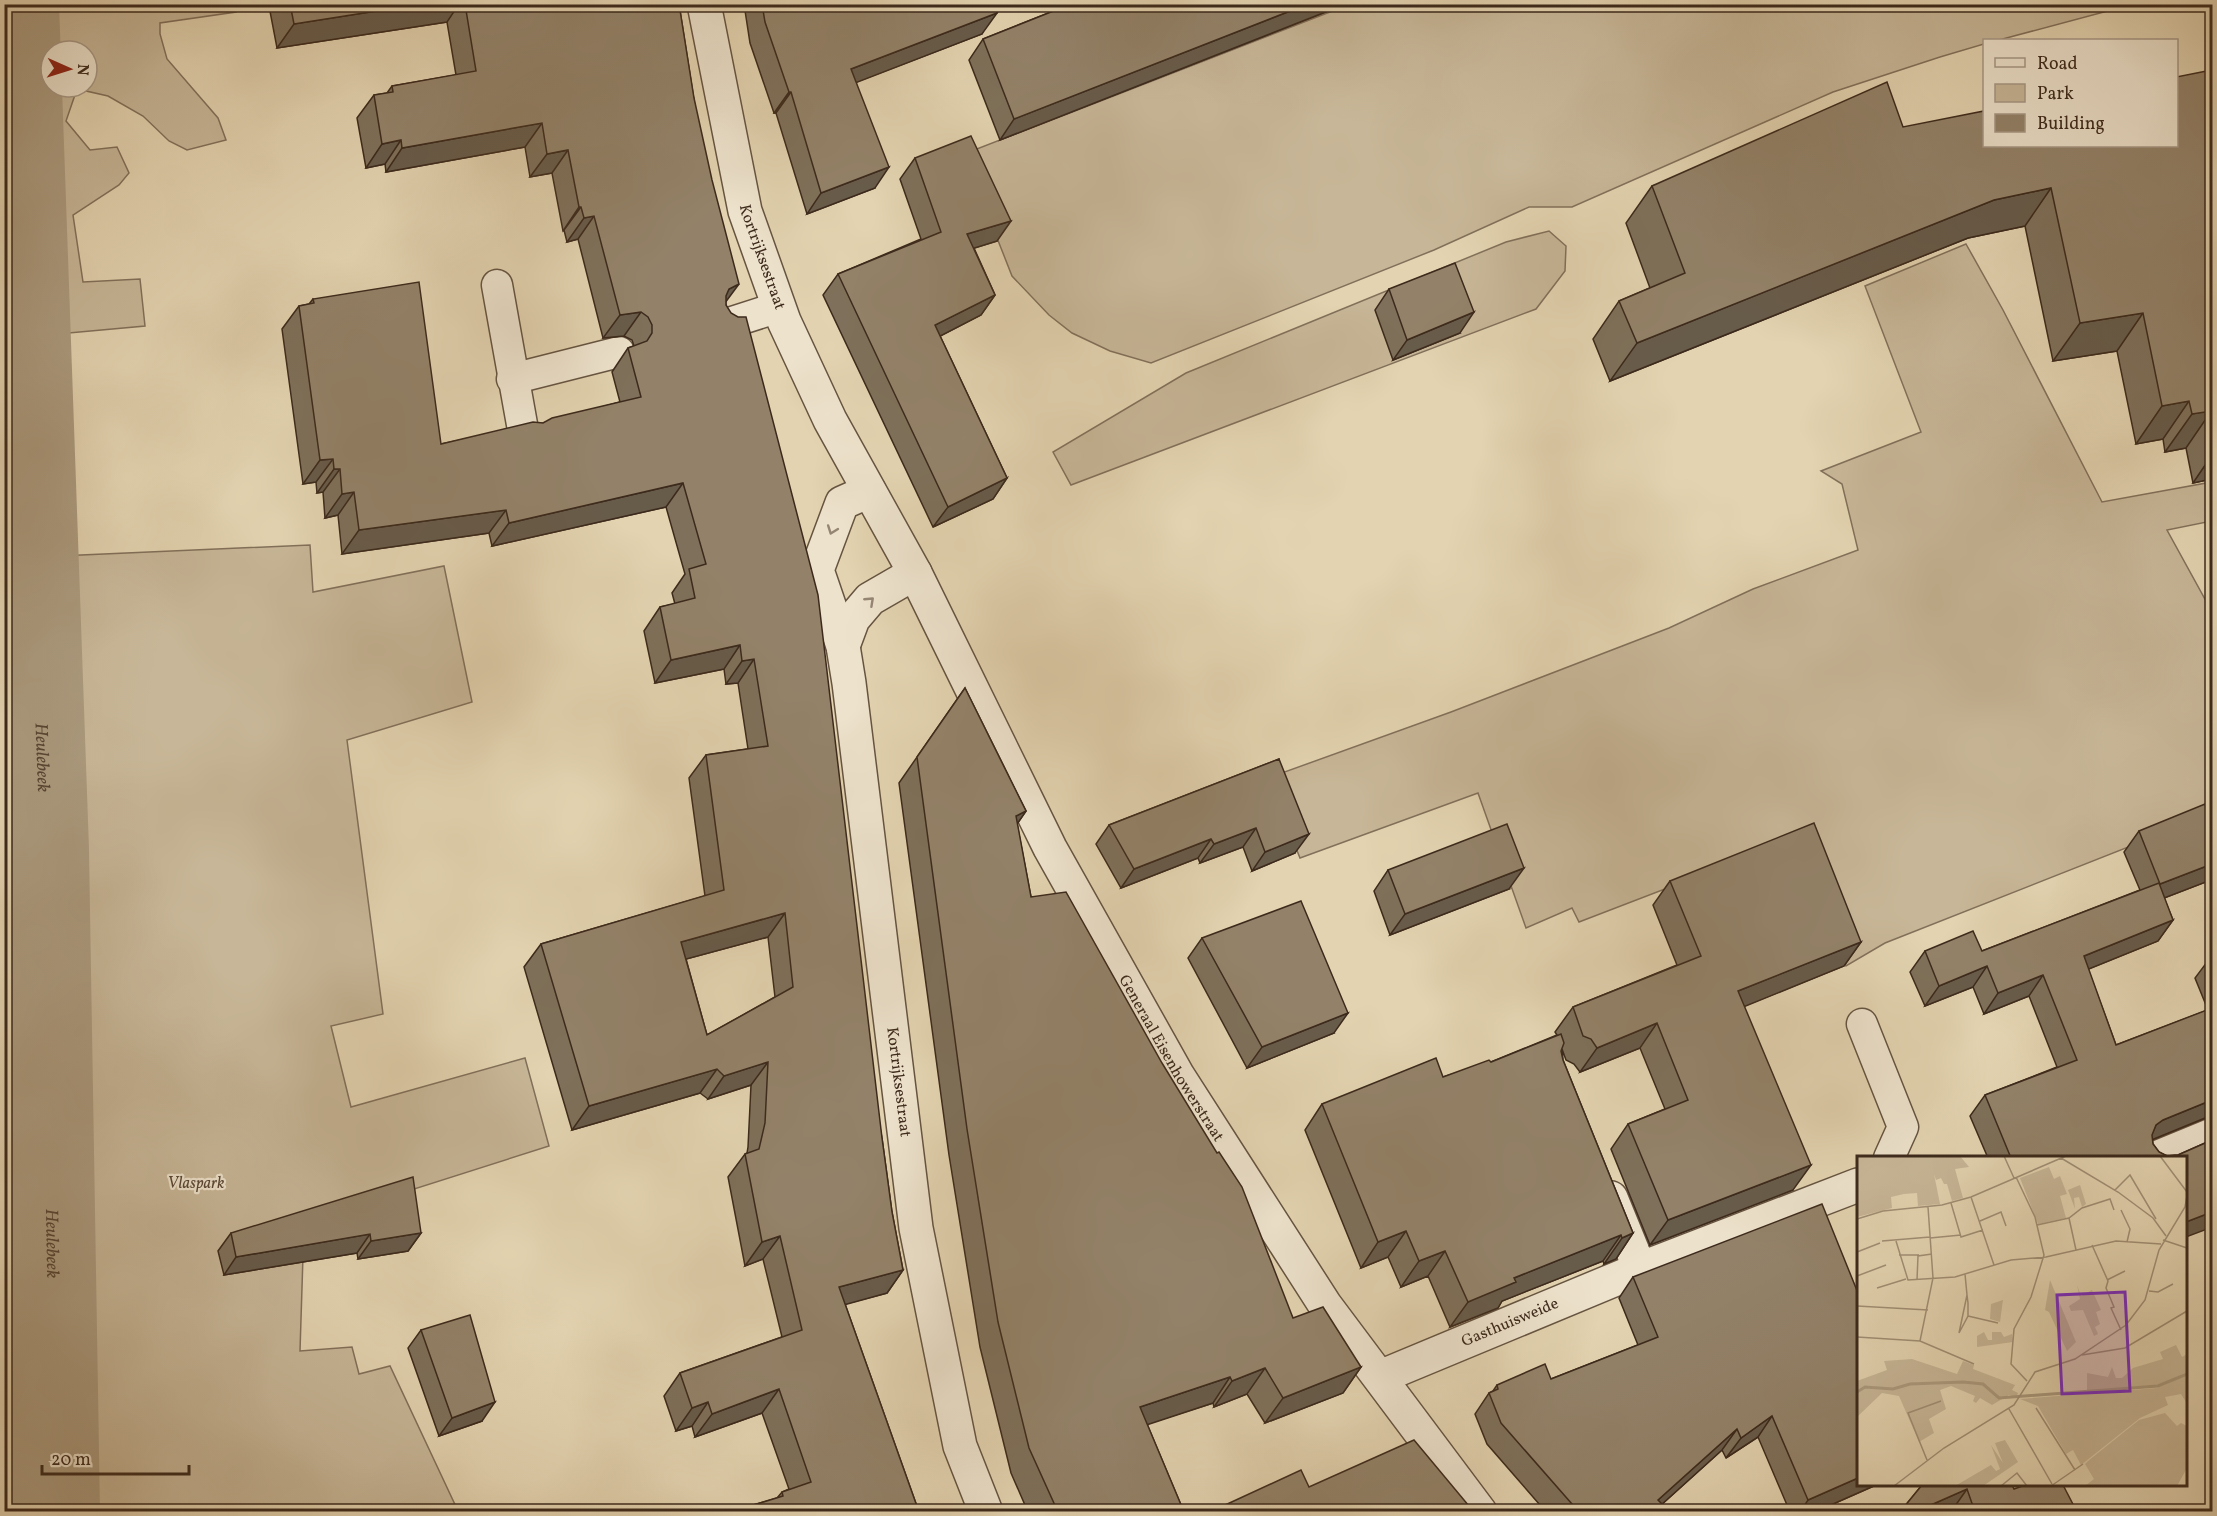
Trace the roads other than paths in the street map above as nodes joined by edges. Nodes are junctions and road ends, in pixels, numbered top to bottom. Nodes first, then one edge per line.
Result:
1 (704, 4) edge
2 (497, 285) dead end
3 (779, 308) junction
4 (726, 324) edge
5 (619, 352) dead end
6 (512, 379) junction
7 (523, 430) edge
8 (869, 491) junction
9 (915, 573) junction
10 (843, 646) junction
11 (1862, 1024) dead end
12 (2212, 1135) edge
13 (1890, 1156) edge
14 (2161, 1156) edge
15 (1601, 1174) edge
16 (1857, 1185) edge
17 (1640, 1269) junction
18 (1380, 1377) junction
19 (986, 1512) edge
20 (1480, 1512) edge

1 - 3 street, Kortrijksestraat
2 - 6 lane
3 - 4 lane
3 - 8 street, Kortrijksestraat
5 - 6 lane
6 - 7 lane
8 - 9 street, Kortrijksestraat
8 -> 10 street, Kortrijksestraat
10 -> 9 street
9 - 18 street, Generaal Eisenhowerstraat
10 - 19 street, Kortrijksestraat
11 - 13 lane
12 - 14 street
15 - 17 street
16 - 17 street, Gasthuisweide
17 - 18 street, Gasthuisweide
18 - 20 street, Generaal Eisenhowerstraat

